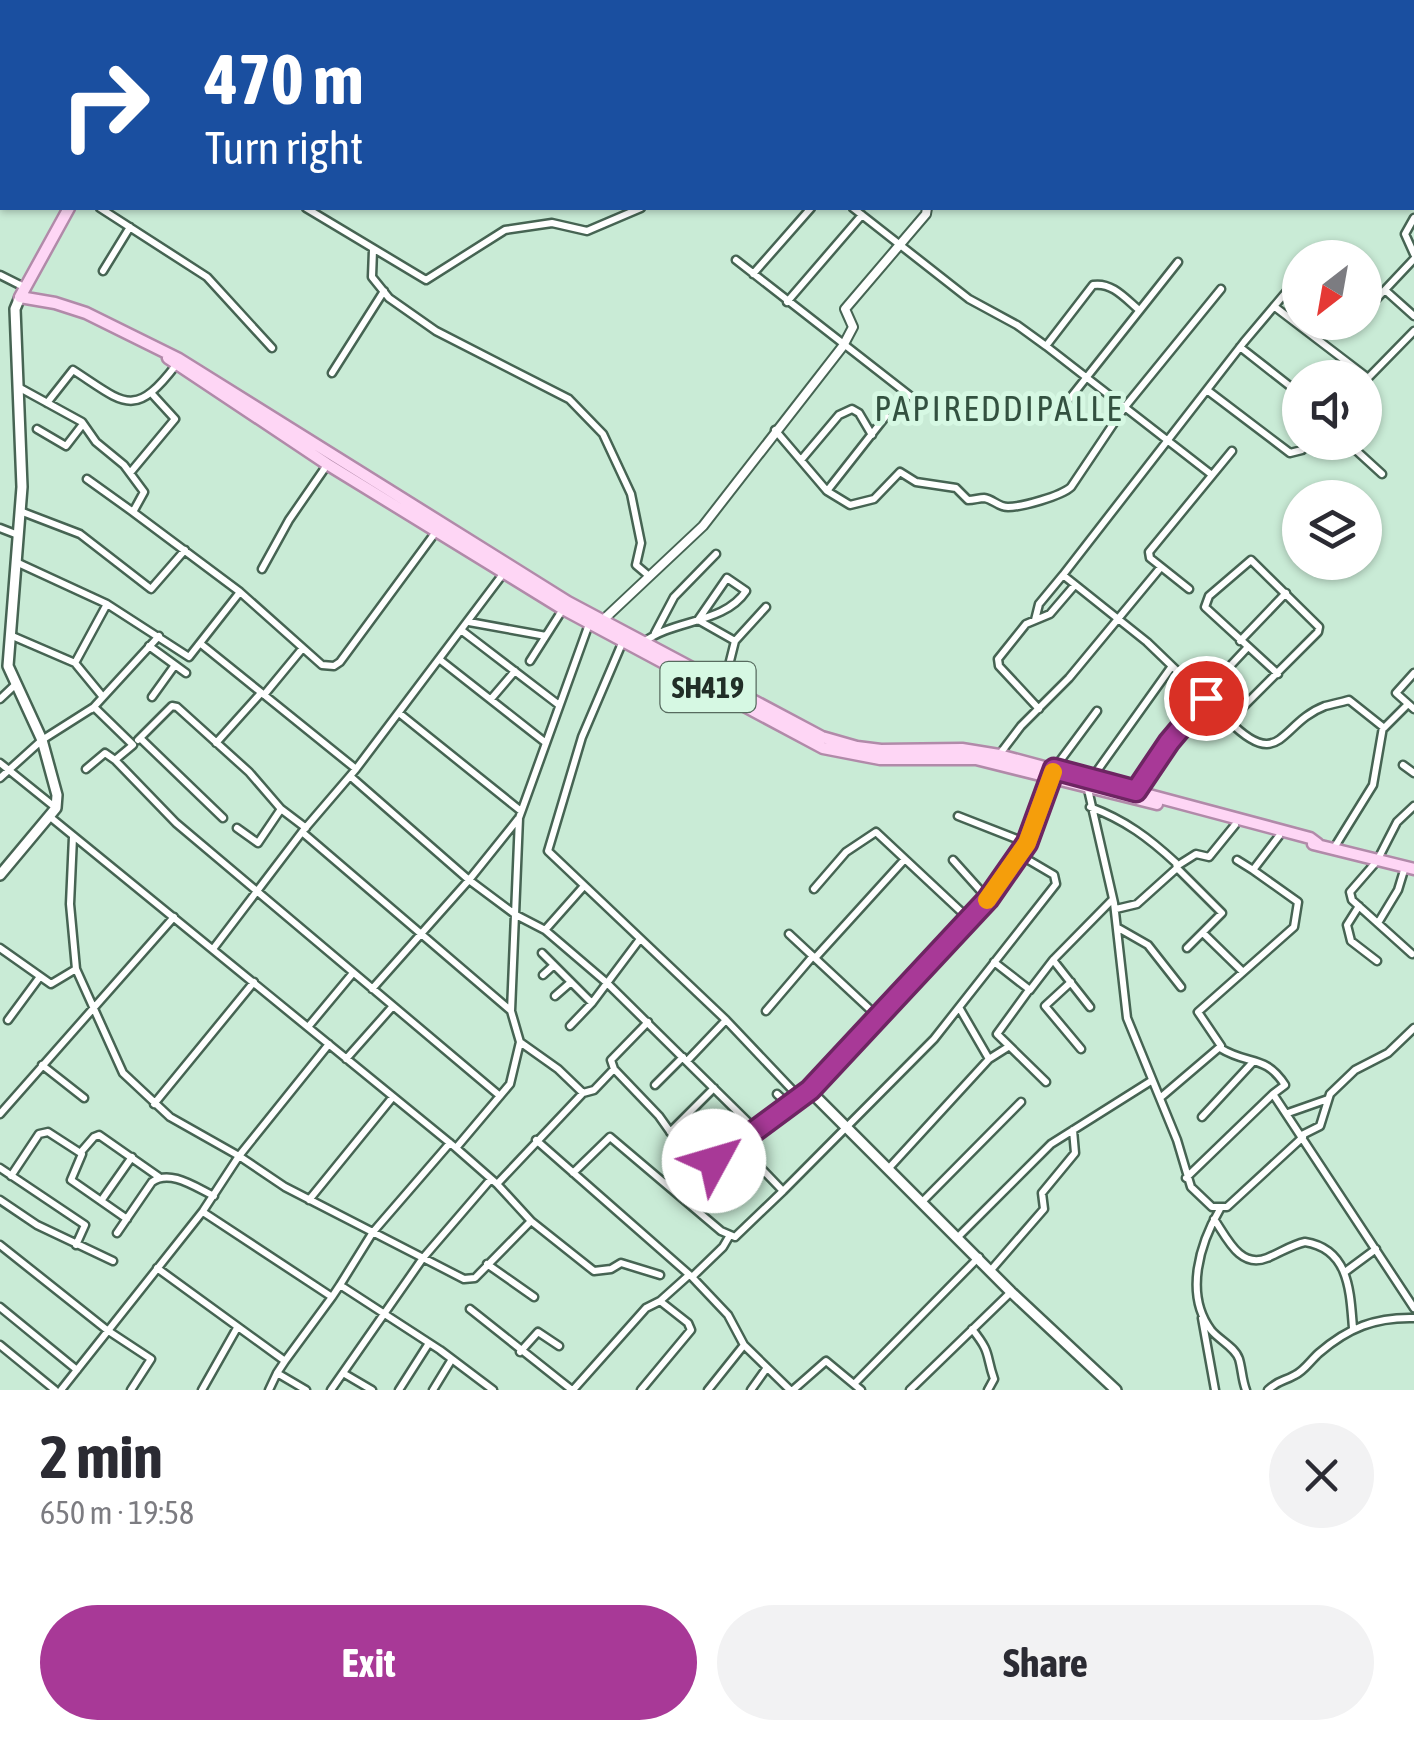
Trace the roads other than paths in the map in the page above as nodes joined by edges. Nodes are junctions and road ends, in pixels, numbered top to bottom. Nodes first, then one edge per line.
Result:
1 (68, 210) edge
2 (103, 210) edge
3 (309, 210) edge
4 (636, 210) edge
5 (809, 210) edge
6 (856, 210) edge
7 (927, 210) edge
8 (862, 215) junction
9 (1414, 218) edge
10 (130, 227) junction
11 (899, 247) junction
12 (374, 250) junction
13 (1414, 257) edge
14 (736, 260) dead end
15 (1178, 262) dead end
16 (103, 272) dead end
17 (752, 274) junction
18 (0, 275) edge
19 (1221, 288) dead end
20 (1385, 290) junction
21 (384, 291) junction
22 (22, 292) junction
23 (1382, 293) edge
24 (1282, 297) edge
25 (787, 302) junction
26 (1274, 307) junction
27 (1139, 310) junction
28 (1414, 316) edge
29 (1414, 331) edge
30 (843, 346) junction
31 (1046, 346) junction
32 (272, 348) dead end
33 (1240, 348) junction
34 (177, 362) junction
35 (332, 373) dead end
36 (1085, 378) junction
37 (1282, 380) edge
38 (20, 388) junction
39 (1207, 390) junction
40 (153, 395) junction
41 (918, 402) dead end
42 (1068, 402) dead end
43 (47, 403) junction
44 (1124, 408) junction
45 (886, 416) dead end
46 (83, 424) junction
47 (37, 428) dead end
48 (775, 430) junction
49 (872, 435) junction
50 (1168, 442) junction
51 (1282, 446) edge
52 (1232, 451) dead end
53 (801, 460) junction
54 (1366, 460) edge
55 (328, 464) junction
56 (130, 472) junction
57 (1382, 474) dead end
58 (1212, 475) junction
59 (87, 479) dead end
60 (826, 491) junction
61 (20, 511) junction
62 (133, 512) junction
63 (0, 528) edge
64 (439, 528) junction
65 (18, 535) junction
66 (185, 550) junction
67 (716, 554) dead end
68 (16, 562) junction
69 (1162, 568) junction
70 (262, 569) dead end
71 (506, 569) junction
72 (1063, 575) junction
73 (650, 576) junction
74 (1074, 586) junction
75 (1190, 589) dead end
76 (240, 592) junction
77 (1286, 593) junction
78 (107, 604) junction
79 (766, 607) dead end
80 (563, 609) junction
81 (595, 620) junction
82 (698, 620) junction
83 (1036, 620) junction
84 (1119, 620) junction
85 (468, 622) junction
86 (461, 630) junction
87 (654, 634) junction
88 (10, 635) junction
89 (159, 636) junction
90 (546, 636) junction
91 (624, 640) junction
92 (735, 641) junction
93 (1240, 641) junction
94 (643, 643) junction
95 (4, 644) edge
96 (201, 644) junction
97 (150, 646) junction
98 (1247, 648) junction
99 (302, 649) junction
100 (440, 658) junction
101 (530, 661) dead end
102 (75, 663) junction
103 (175, 665) junction
104 (1172, 666) junction
105 (515, 672) junction
106 (186, 673) dead end
107 (1414, 673) edge
108 (1278, 674) junction
109 (16, 684) junction
110 (724, 686) junction
111 (262, 694) junction
112 (103, 697) junction
113 (152, 697) dead end
114 (1205, 697) junction
115 (0, 699) edge
116 (491, 699) junction
117 (559, 705) junction
118 (1411, 706) edge
119 (92, 709) junction
120 (1039, 709) junction
121 (1097, 710) dead end
122 (398, 712) junction
123 (1229, 721) junction
124 (1384, 728) junction
125 (140, 738) junction
126 (42, 740) junction
127 (216, 743) junction
128 (546, 743) junction
129 (133, 745) junction
130 (999, 756) junction
131 (116, 760) junction
132 (0, 762) edge
133 (1403, 765) dead end
134 (86, 769) dead end
135 (356, 769) junction
136 (8, 770) junction
137 (1053, 772) junction
138 (1414, 773) edge
139 (350, 776) junction
140 (0, 778) edge
141 (1088, 782) junction
142 (1136, 791) junction
143 (1090, 806) junction
144 (1414, 806) edge
145 (280, 808) junction
146 (52, 812) junction
147 (520, 815) junction
148 (958, 816) dead end
149 (223, 818) dead end
150 (1235, 824) junction
151 (237, 828) dead end
152 (304, 830) junction
153 (74, 836) junction
154 (1278, 836) junction
155 (1027, 843) junction
156 (1318, 844) junction
157 (1334, 848) junction
158 (1020, 855) junction
159 (905, 859) junction
160 (953, 860) dead end
161 (1237, 860) dead end
162 (1378, 860) junction
163 (1177, 867) junction
164 (1410, 868) edge
165 (1253, 870) junction
166 (0, 876) edge
167 (469, 880) junction
168 (584, 886) junction
169 (814, 889) dead end
170 (258, 892) junction
171 (988, 899) junction
172 (1113, 899) junction
173 (1359, 906) junction
174 (1115, 909) junction
175 (516, 915) junction
176 (174, 917) junction
177 (969, 918) junction
178 (1378, 924) junction
179 (1118, 928) junction
180 (546, 930) junction
181 (1203, 933) junction
182 (422, 934) junction
183 (789, 934) dead end
184 (640, 939) junction
185 (0, 948) edge
186 (214, 948) junction
187 (1187, 948) dead end
188 (542, 953) dead end
189 (1412, 954) edge
190 (814, 957) junction
191 (1053, 960) junction
192 (1377, 961) dead end
193 (994, 962) junction
194 (554, 965) junction
195 (76, 969) junction
196 (1243, 972) junction
197 (353, 973) junction
198 (542, 975) dead end
199 (39, 978) junction
200 (254, 982) junction
201 (571, 982) junction
202 (1071, 982) junction
203 (607, 983) junction
204 (1181, 987) dead end
205 (372, 989) junction
206 (1029, 990) junction
207 (556, 996) dead end
208 (592, 1003) junction
209 (393, 1006) junction
210 (93, 1007) junction
211 (1090, 1007) dead end
212 (960, 1008) junction
213 (511, 1010) junction
214 (766, 1010) dead end
215 (877, 1016) junction
216 (8, 1020) dead end
217 (726, 1020) junction
218 (648, 1022) junction
219 (308, 1026) junction
220 (570, 1026) dead end
221 (1414, 1028) edge
222 (520, 1042) junction
223 (329, 1044) junction
224 (1008, 1048) junction
225 (1220, 1048) junction
226 (1080, 1049) dead end
227 (346, 1059) junction
228 (685, 1059) junction
229 (989, 1059) junction
230 (1252, 1062) junction
231 (42, 1065) junction
232 (614, 1069) junction
233 (1152, 1081) junction
234 (1046, 1082) dead end
235 (655, 1085) dead end
236 (714, 1088) junction
237 (810, 1090) junction
238 (583, 1093) junction
239 (777, 1094) dead end
240 (1273, 1094) junction
241 (500, 1096) junction
242 (84, 1098) dead end
243 (392, 1098) junction
244 (800, 1098) junction
245 (1160, 1098) junction
246 (1328, 1098) junction
247 (1020, 1102) dead end
248 (154, 1104) junction
249 (790, 1106) junction
250 (0, 1114) edge
251 (1288, 1114) junction
252 (1202, 1116) dead end
253 (755, 1129) junction
254 (846, 1130) junction
255 (1073, 1130) junction
256 (670, 1132) junction
257 (1302, 1136) junction
258 (536, 1140) junction
259 (737, 1142) junction
260 (453, 1146) junction
261 (80, 1153) junction
262 (238, 1156) junction
263 (132, 1158) junction
264 (0, 1168) edge
265 (889, 1168) junction
266 (573, 1173) junction
267 (12, 1176) junction
268 (158, 1177) junction
269 (1186, 1178) junction
270 (494, 1182) junction
271 (784, 1191) junction
272 (214, 1196) junction
273 (0, 1200) edge
274 (309, 1200) junction
275 (101, 1201) junction
276 (923, 1201) junction
277 (1220, 1209) junction
278 (203, 1212) junction
279 (127, 1218) junction
280 (1214, 1219) junction
281 (531, 1221) junction
282 (117, 1232) dead end
283 (373, 1232) junction
284 (730, 1235) junction
285 (959, 1236) junction
286 (0, 1244) edge
287 (76, 1245) junction
288 (1377, 1249) junction
289 (979, 1257) junction
290 (423, 1258) junction
291 (112, 1261) dead end
292 (487, 1264) junction
293 (157, 1268) junction
294 (990, 1270) junction
295 (1345, 1272) junction
296 (660, 1275) dead end
297 (691, 1276) junction
298 (340, 1285) junction
299 (1011, 1292) junction
300 (332, 1296) junction
301 (534, 1297) dead end
302 (660, 1301) junction
303 (0, 1307) edge
304 (470, 1308) dead end
305 (1414, 1308) edge
306 (383, 1314) junction
307 (1203, 1315) junction
308 (1414, 1318) edge
309 (237, 1328) junction
310 (1354, 1328) junction
311 (107, 1330) junction
312 (972, 1330) junction
313 (429, 1344) junction
314 (744, 1344) junction
315 (0, 1345) edge
316 (559, 1346) dead end
317 (520, 1352) junction
318 (452, 1359) junction
319 (285, 1361) junction
320 (766, 1369) junction
321 (77, 1370) junction
322 (277, 1373) junction
323 (344, 1373) junction
324 (137, 1382) junction
325 (857, 1387) edge
326 (64, 1389) edge
327 (131, 1390) edge
328 (148, 1390) edge
329 (202, 1390) edge
330 (268, 1390) edge
331 (306, 1390) edge
332 (331, 1390) edge
333 (372, 1390) edge
334 (399, 1390) edge
335 (433, 1390) edge
336 (493, 1390) edge
337 (573, 1390) edge
338 (641, 1390) edge
339 (708, 1390) edge
340 (751, 1390) edge
341 (791, 1390) edge
342 (910, 1390) edge
343 (988, 1390) edge
344 (1116, 1390) edge
345 (1215, 1390) edge
346 (1246, 1390) edge
347 (1268, 1390) edge

1 - 22 main road
2 - 10 street
3 - 12 street
4 - 12 street
5 - 17 street
6 - 8 street
7 - 11 street
8 - 11 street
8 - 25 street
9 - 13 street
10 - 16 street
10 - 32 street
11 - 30 street
11 - 31 street
12 - 21 street
13 - 20 street
14 - 17 street
15 - 27 street
17 - 25 street
18 - 22 street
19 - 44 street
20 - 23 street
20 - 28 street
21 - 35 street
21 - 73 street
22 - 34 main road, SH419
22 - 38 main road
24 - 26 street
25 - 30 street
26 - 29 street
26 - 33 street
27 - 31 street
27 - 36 street
30 - 41 street
30 - 48 street
31 - 36 street
33 - 37 street
33 - 39 street
34 - 40 street
34 - 55 main road, SH419
34 - 64 main road, SH419
36 - 42 street
36 - 44 street
38 - 43 street
38 - 61 main road
39 - 50 street
39 - 51 street
40 - 43 street
40 - 56 street
43 - 46 street
44 - 50 street
44 - 60 street
45 - 49 street
46 - 47 street
46 - 56 street
48 - 53 street
48 - 73 street
49 - 53 street
49 - 60 street
50 - 58 street
50 - 72 street
52 - 58 street
53 - 60 street
54 - 57 street
55 - 64 main road, SH419
55 - 70 street
56 - 62 street
58 - 69 street
59 - 62 street
61 - 65 main road
61 - 66 street
62 - 66 street
63 - 65 street
64 - 71 main road, SH419
64 - 99 street
65 - 68 main road
66 - 76 street
67 - 87 street
68 - 78 street
68 - 88 main road
69 - 75 street
69 - 84 street
71 - 80 main road, SH419
71 - 81 main road, SH419
71 - 85 street
72 - 74 street
72 - 83 street
73 - 81 street
74 - 83 street
74 - 84 street
76 - 96 street
76 - 99 street
77 - 93 street
77 - 93 street
77 - 108 street
78 - 89 street
78 - 102 street
79 - 92 street
80 - 81 main road, SH419
80 - 90 street
81 - 91 main road, SH419
81 - 94 main road, SH419
81 - 117 street
82 - 82 street
82 - 87 street
82 - 92 street
83 - 120 street
84 - 104 street
84 - 120 street
85 - 86 street
85 - 90 street
86 - 100 street
86 - 105 street
87 - 94 street
88 - 95 main road
88 - 102 street
89 - 96 street
89 - 97 street
90 - 101 street
91 - 137 main road, SH419
91 - 168 street
92 - 110 street
93 - 98 street
94 - 110 main road, SH419
95 - 109 main road
96 - 111 street
97 - 103 street
97 - 112 street
98 - 108 street
98 - 114 street
99 - 111 street
100 - 116 street
100 - 122 street
102 - 112 street
103 - 106 street
103 - 113 street
104 - 114 street
104 - 141 street
105 - 116 street
105 - 117 street
107 - 118 street
108 - 123 street
109 - 115 street
109 - 126 main road
110 - 130 main road, SH419
111 - 127 street
111 - 135 street
112 - 119 street
114 - 123 street
114 - 142 street
116 - 128 street
117 - 128 street
118 - 124 street
119 - 126 street
119 - 129 street
120 - 130 street
121 - 137 street
122 - 135 street
122 - 147 street
123 - 124 street
124 - 157 street
125 - 127 street
125 - 129 street
125 - 149 street
126 - 136 street
126 - 146 main road
127 - 145 street
128 - 147 street
129 - 131 street
130 - 137 main road, SH419
131 - 134 street
131 - 170 street
132 - 136 street
133 - 138 street
135 - 139 street
136 - 140 street
136 - 146 street
137 - 141 main road, SH419
137 - 155 main road
139 - 152 street
139 - 167 street
141 - 142 main road, SH419
141 - 143 street
141 - 150 main road, SH419
142 - 156 main road, SH419
143 - 163 street
143 - 172 street
144 - 162 street
145 - 151 street
145 - 152 street
146 - 153 street
146 - 166 main road
147 - 167 street
147 - 175 street
148 - 155 street
150 - 154 main road, SH419
150 - 163 street
152 - 170 street
152 - 182 street
153 - 176 street
153 - 195 street
154 - 156 main road, SH419
154 - 165 street
155 - 158 main road
156 - 157 main road, SH419
157 - 162 main road, SH419
158 - 171 main road
158 - 193 street
159 - 169 street
159 - 177 street
159 - 190 street
160 - 171 street
161 - 165 street
162 - 164 main road, SH419
162 - 173 street
163 - 174 street
163 - 181 street
164 - 178 street
165 - 196 street
167 - 175 street
167 - 182 street
168 - 180 street
168 - 184 street
170 - 186 street
170 - 197 street
171 - 177 main road
172 - 174 street
172 - 191 street
173 - 178 street
173 - 192 street
174 - 179 street
175 - 180 street
175 - 213 street
176 - 186 street
176 - 210 street
177 - 215 main road
178 - 189 street
179 - 204 street
179 - 233 street
180 - 203 street
181 - 187 street
181 - 196 street
182 - 205 street
182 - 213 street
183 - 190 street
184 - 203 street
184 - 217 street
185 - 199 street
186 - 200 street
188 - 194 street
190 - 214 street
190 - 215 street
191 - 202 street
191 - 206 street
193 - 206 street
193 - 212 street
194 - 198 street
194 - 201 street
195 - 199 street
195 - 210 street
196 - 225 street
197 - 205 street
197 - 219 street
199 - 216 street
200 - 219 street
200 - 248 street
201 - 207 street
201 - 208 street
202 - 211 street
202 - 226 street
203 - 208 street
203 - 218 street
205 - 209 street
206 - 224 street
208 - 220 street
209 - 227 street
209 - 241 street
210 - 231 street
210 - 248 street
212 - 229 street
212 - 254 street
213 - 222 street
215 - 237 main road
217 - 228 street
217 - 244 street
218 - 228 street
218 - 232 street
219 - 223 street
221 - 246 street
222 - 238 street
222 - 241 street
223 - 227 street
223 - 262 street
224 - 229 street
224 - 234 street
225 - 230 street
225 - 245 street
227 - 243 street
228 - 235 street
228 - 236 street
229 - 265 street
230 - 240 street
230 - 252 street
231 - 242 street
231 - 250 street
232 - 238 street
232 - 256 street
233 - 245 street
233 - 255 street
236 - 253 street
236 - 256 street
237 - 244 street
237 - 254 main road
238 - 258 street
239 - 249 street
240 - 251 street
240 - 269 street
241 - 260 street
243 - 260 street
243 - 274 street
244 - 249 street
245 - 269 street
246 - 251 street
246 - 257 street
247 - 276 street
248 - 262 street
249 - 253 street
251 - 257 street
253 - 259 street
254 - 265 main road
254 - 271 street
255 - 285 street
255 - 294 street
256 - 259 street
257 - 277 street
257 - 288 street
258 - 266 street
258 - 270 street
259 - 271 street
260 - 270 street
260 - 283 street
261 - 263 street
261 - 267 street
261 - 275 street
262 - 272 street
262 - 274 street
263 - 268 street
263 - 275 street
264 - 267 street
265 - 276 main road
266 - 284 street
266 - 297 street
267 - 287 street
268 - 272 street
268 - 279 street
269 - 277 street
270 - 281 street
270 - 290 street
271 - 284 street
272 - 278 street
273 - 287 street
274 - 283 street
275 - 279 street
276 - 285 main road
277 - 280 street
278 - 293 street
278 - 300 street
279 - 282 street
280 - 295 street
280 - 307 street
281 - 292 street
281 - 296 street
283 - 290 street
283 - 298 street
284 - 297 street
285 - 289 main road
286 - 311 street
287 - 291 street
288 - 295 street
288 - 305 street
289 - 294 main road
289 - 325 street
290 - 292 street
290 - 306 street
292 - 301 street
293 - 309 street
293 - 311 street
294 - 299 main road
295 - 310 street
297 - 302 street
297 - 314 street
298 - 300 street
298 - 306 street
299 - 312 street
299 - 344 main road
300 - 319 street
302 - 337 street
302 - 338 street
303 - 321 street
304 - 317 street
306 - 313 street
306 - 323 street
307 - 345 street
307 - 346 street
308 - 310 street
309 - 319 street
309 - 329 street
310 - 347 street
311 - 321 street
311 - 324 street
312 - 342 street
312 - 343 street
313 - 318 street
313 - 334 street
314 - 320 street
314 - 339 street
315 - 326 street
316 - 317 street
317 - 337 street
318 - 335 street
318 - 336 street
319 - 322 street
320 - 340 street
320 - 341 street
321 - 326 street
322 - 330 street
322 - 331 street
323 - 332 street
323 - 333 street
324 - 327 street
324 - 328 street
325 - 341 street

